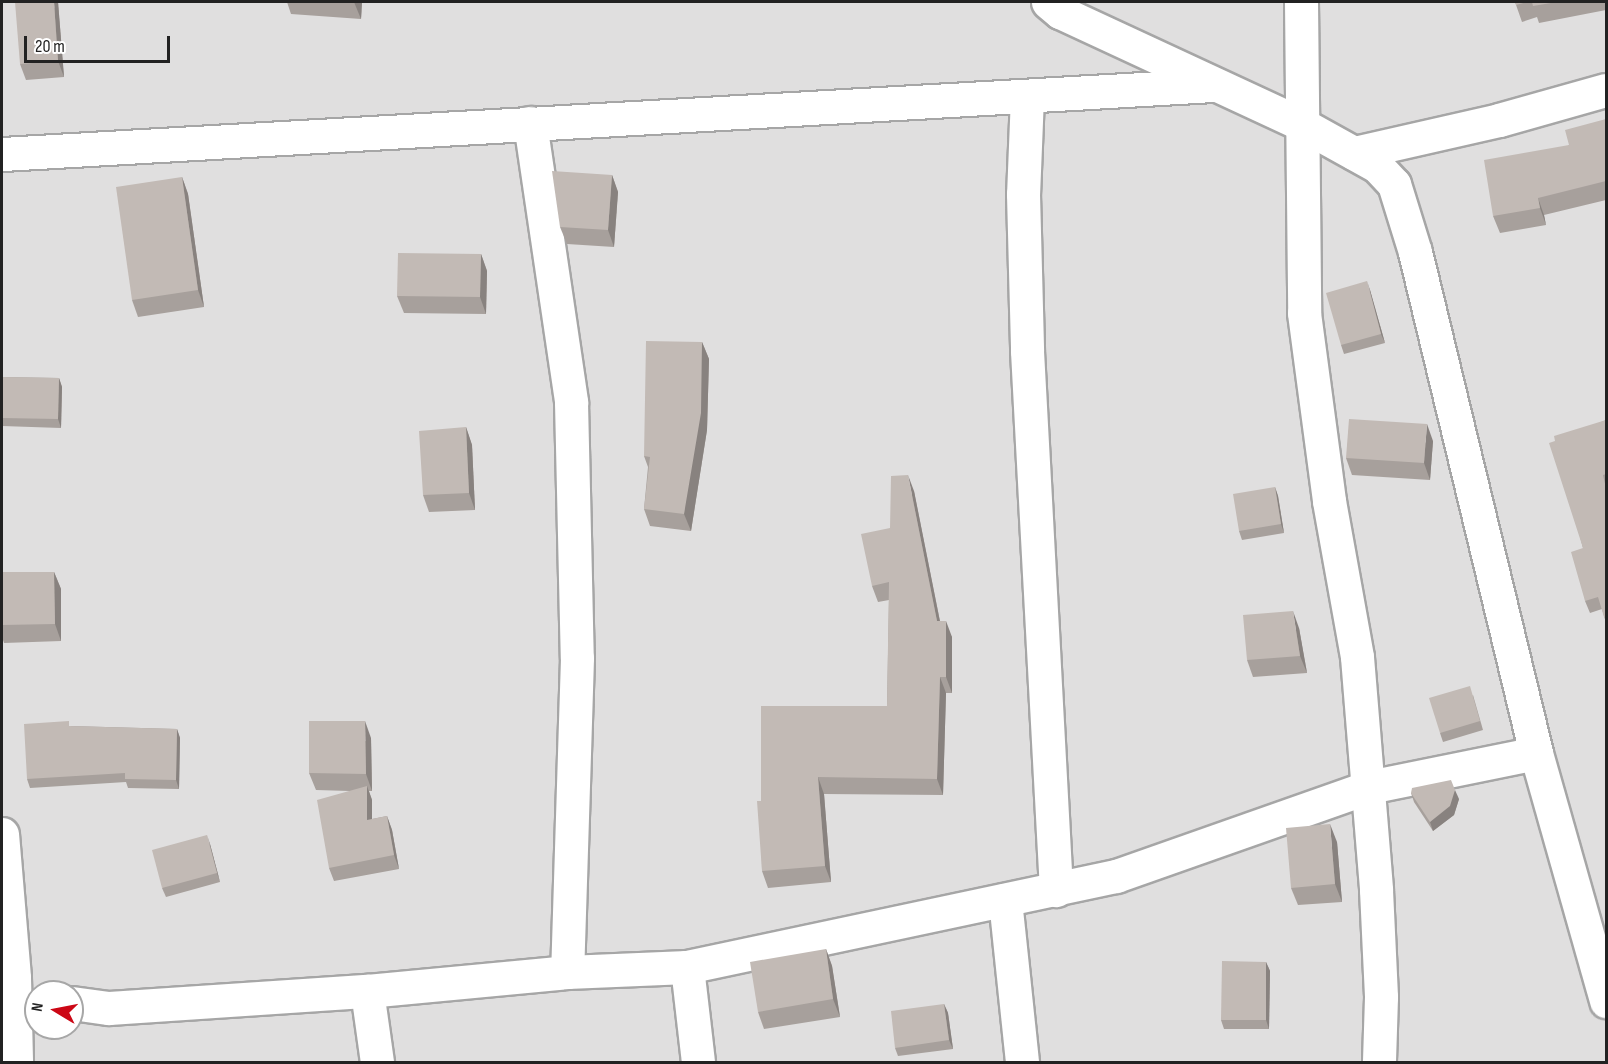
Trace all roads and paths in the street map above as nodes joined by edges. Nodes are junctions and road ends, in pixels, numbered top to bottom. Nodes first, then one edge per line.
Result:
1 (1048, 2) edge
2 (1301, 2) edge
3 (1217, 85) junction
4 (1606, 90) edge
5 (1027, 96) junction
6 (530, 123) junction
7 (1303, 125) junction
8 (1354, 153) junction
9 (2, 154) edge
10 (1536, 753) junction
11 (1369, 787) junction
12 (2, 834) edge
13 (1056, 890) junction
14 (1005, 900) junction
15 (687, 967) junction
16 (567, 972) junction
17 (19, 980) edge
18 (368, 991) junction
19 (1606, 1001) edge
20 (84, 1005) edge
21 (16, 1062) edge
22 (377, 1062) edge
23 (698, 1062) edge
24 (1022, 1062) edge
25 (1379, 1062) edge

1 - 3 street
2 - 7 street
3 - 5 street
3 - 7 street
4 - 8 street
5 - 6 street
5 - 13 street
6 - 9 street
6 - 16 street
7 - 8 street
7 - 11 street
8 - 10 street
10 - 11 street
10 - 19 street
11 - 13 street
11 - 25 street
12 - 17 street
13 - 14 street
14 - 15 street
14 - 24 street
15 - 16 street
15 - 23 street
16 - 18 street
17 - 21 street
18 - 20 street
18 - 22 street

